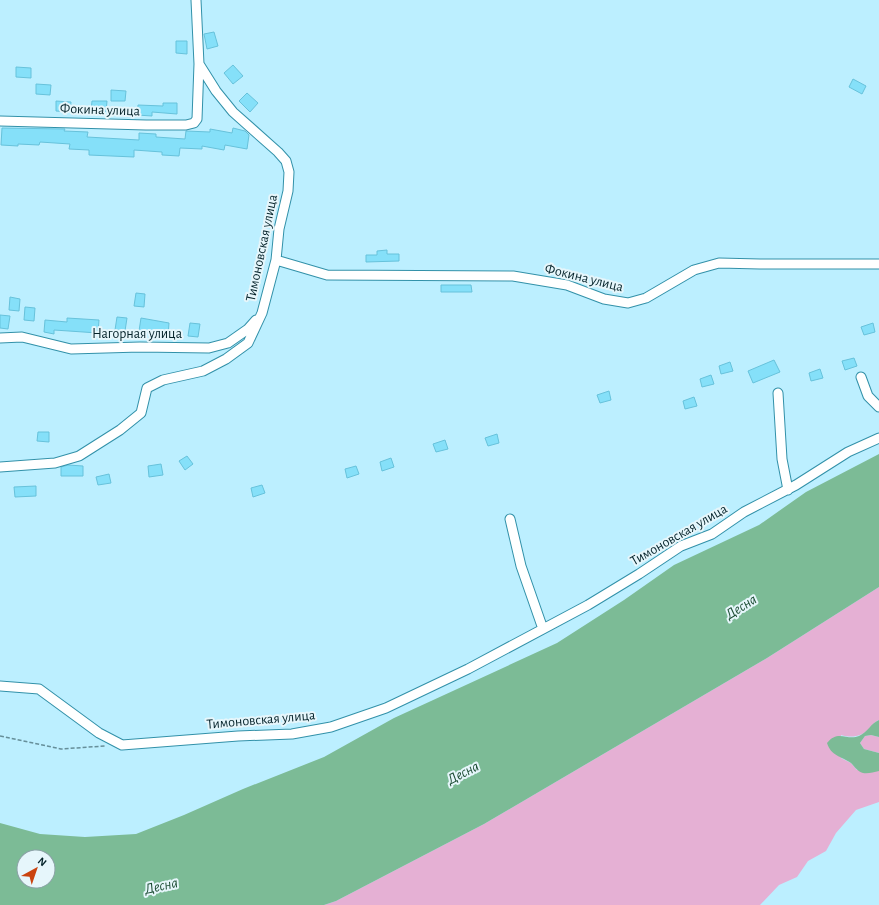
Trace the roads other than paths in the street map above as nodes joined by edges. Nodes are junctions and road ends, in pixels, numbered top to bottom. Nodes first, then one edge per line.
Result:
1 (196, 0) edge
2 (200, 64) junction
3 (0, 121) edge
4 (276, 260) junction
5 (879, 264) edge
6 (262, 313) junction
7 (0, 338) edge
8 (861, 377) dead end
9 (778, 393) dead end
10 (879, 407) edge
11 (879, 438) edge
12 (0, 467) edge
13 (788, 490) junction
14 (510, 519) dead end
15 (543, 629) junction
16 (0, 686) edge

1 - 2 street
2 - 3 street, Фокина улица
2 - 4 street, Тимоновская улица
4 - 5 street, Фокина улица
4 - 6 street, Тимоновская улица
6 - 7 street, Нагорная улица
6 - 12 street, Тимоновская улица
8 - 10 street
9 - 13 street
11 - 13 street, Тимоновская улица
13 - 15 street, Тимоновская улица
14 - 15 street
15 - 16 street, Тимоновская улица

